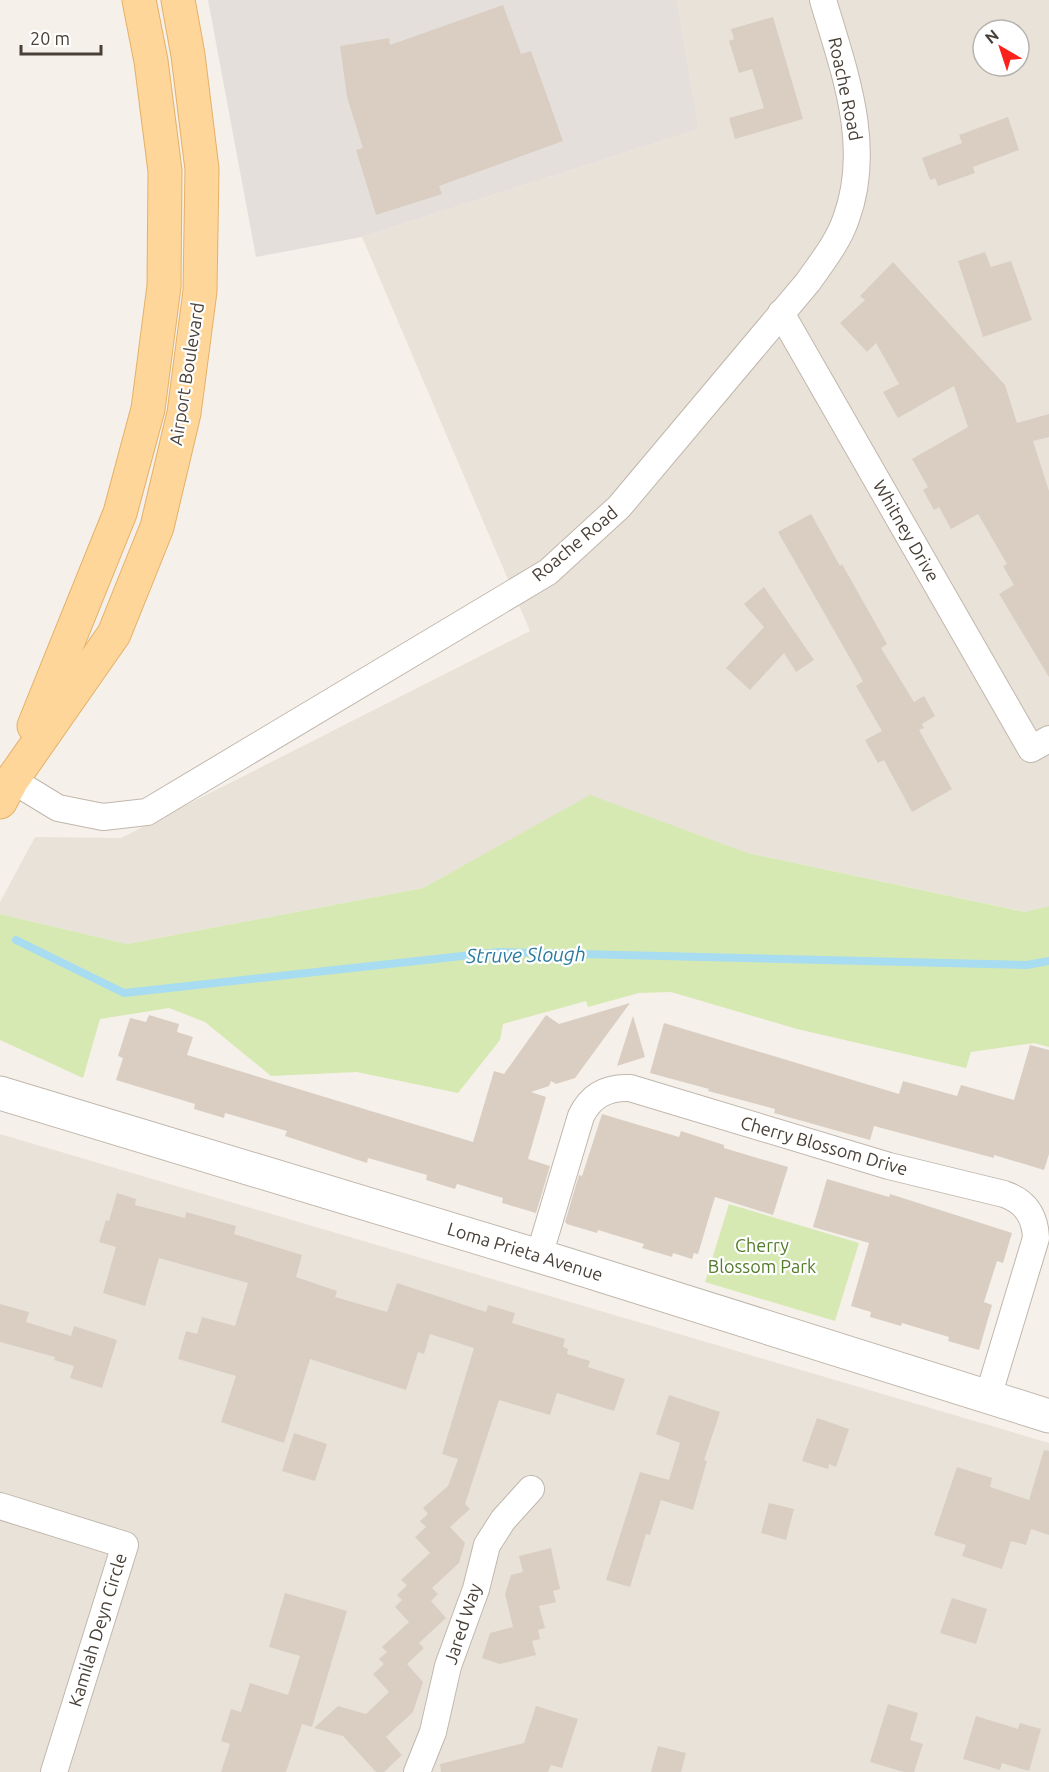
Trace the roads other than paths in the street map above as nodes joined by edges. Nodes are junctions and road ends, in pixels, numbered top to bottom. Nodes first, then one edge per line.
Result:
1 (139, 0) edge
2 (178, 0) edge
3 (823, 0) edge
4 (781, 313) junction
5 (1040, 744) edge
6 (6, 791) edge
7 (0, 1093) edge
8 (539, 1256) junction
9 (988, 1397) junction
10 (1049, 1416) edge
11 (531, 1489) dead end
12 (0, 1506) edge
13 (54, 1772) edge
14 (417, 1772) edge

1 - 6 main road, Airport Boulevard
2 - 6 main road, Airport Boulevard
3 - 4 street, Roache Road
4 - 5 street, Whitney Drive
4 - 6 street, Roache Road
7 - 8 street, Loma Prieta Avenue
8 - 9 street, Loma Prieta Avenue
8 - 9 street, Cherry Blossom Drive
9 - 10 street, Loma Prieta Avenue
11 - 14 street, Jared Way
12 - 13 street, Kamilah Deyn Circle

